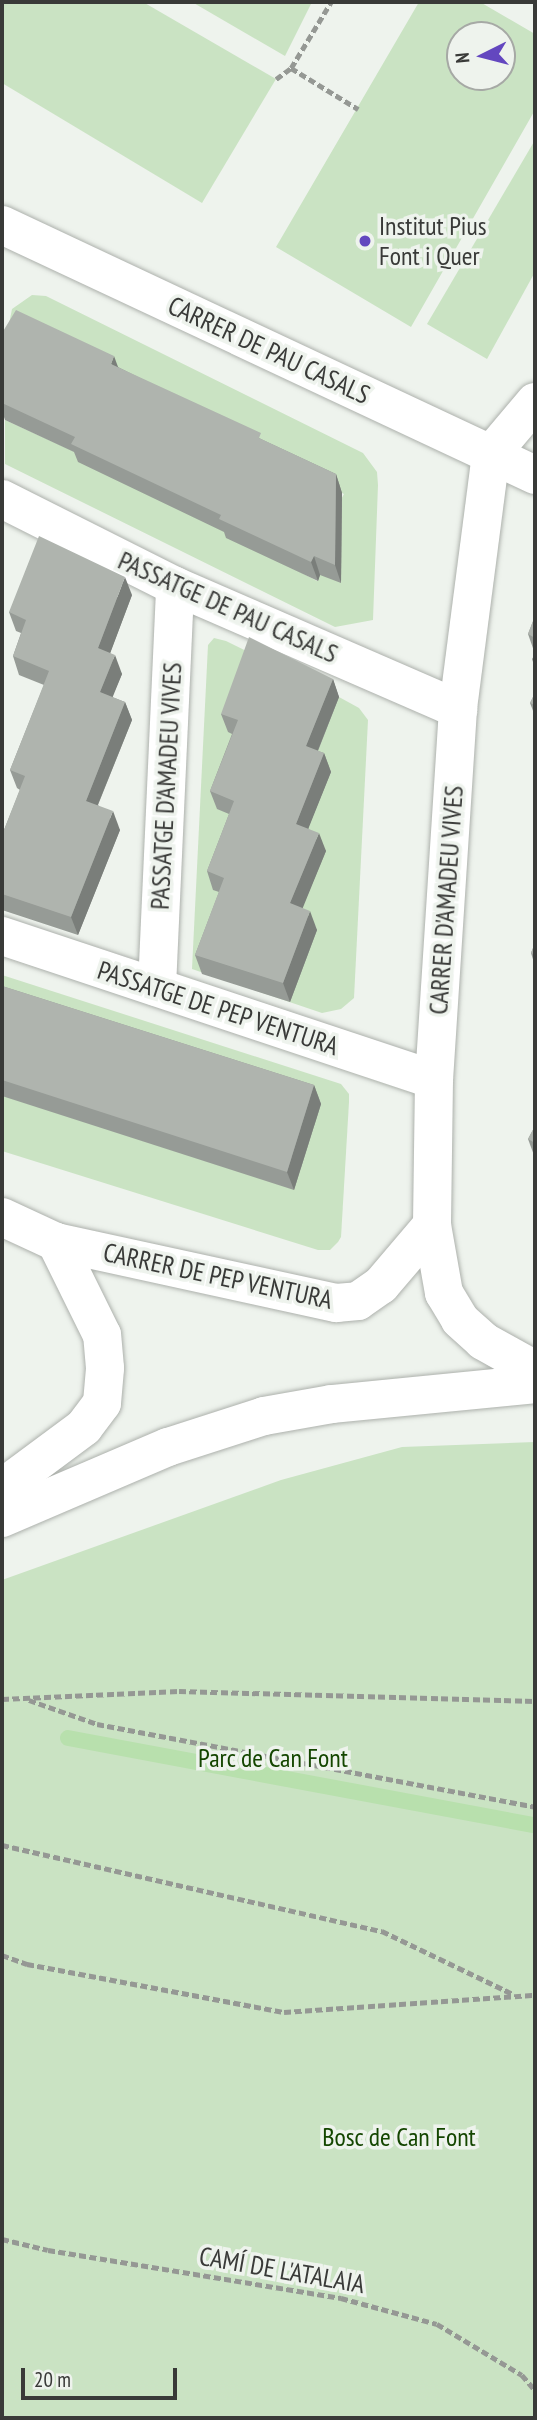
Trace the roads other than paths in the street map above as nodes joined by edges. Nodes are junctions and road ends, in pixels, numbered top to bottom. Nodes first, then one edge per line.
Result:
1 (2, 225) edge
2 (535, 402) edge
3 (491, 454) junction
4 (535, 475) edge
5 (2, 499) edge
6 (175, 586) junction
7 (458, 709) junction
8 (2, 936) edge
9 (158, 987) junction
10 (434, 1080) junction
11 (2, 1217) edge
12 (432, 1225) junction
13 (56, 1242) junction
14 (535, 1370) edge
15 (535, 1384) edge
16 (2, 1488) edge
17 (2, 1518) edge

1 - 3 street, CARRER DE PAU CASALS
2 - 3 street
3 - 4 street, CARRER DE PAU CASALS
3 - 7 street, CARRER D'AMADEU VIVES
5 - 6 street, PASSATGE DE PAU CASALS
6 - 7 street, PASSATGE DE PAU CASALS
6 - 9 street, PASSATGE D'AMADEU VIVES
7 - 10 street, CARRER D'AMADEU VIVES
8 - 9 street, PASSATGE DE PEP VENTURA
9 - 10 street, PASSATGE DE PEP VENTURA
10 - 12 street, CARRER D'AMADEU VIVES
11 - 13 street, CARRER DE PEP VENTURA
12 - 13 street, CARRER DE PEP VENTURA
12 - 14 street, CARRER D'AMADEU VIVES
13 - 16 street, CARRER DE PEP VENTURA
15 - 17 street

